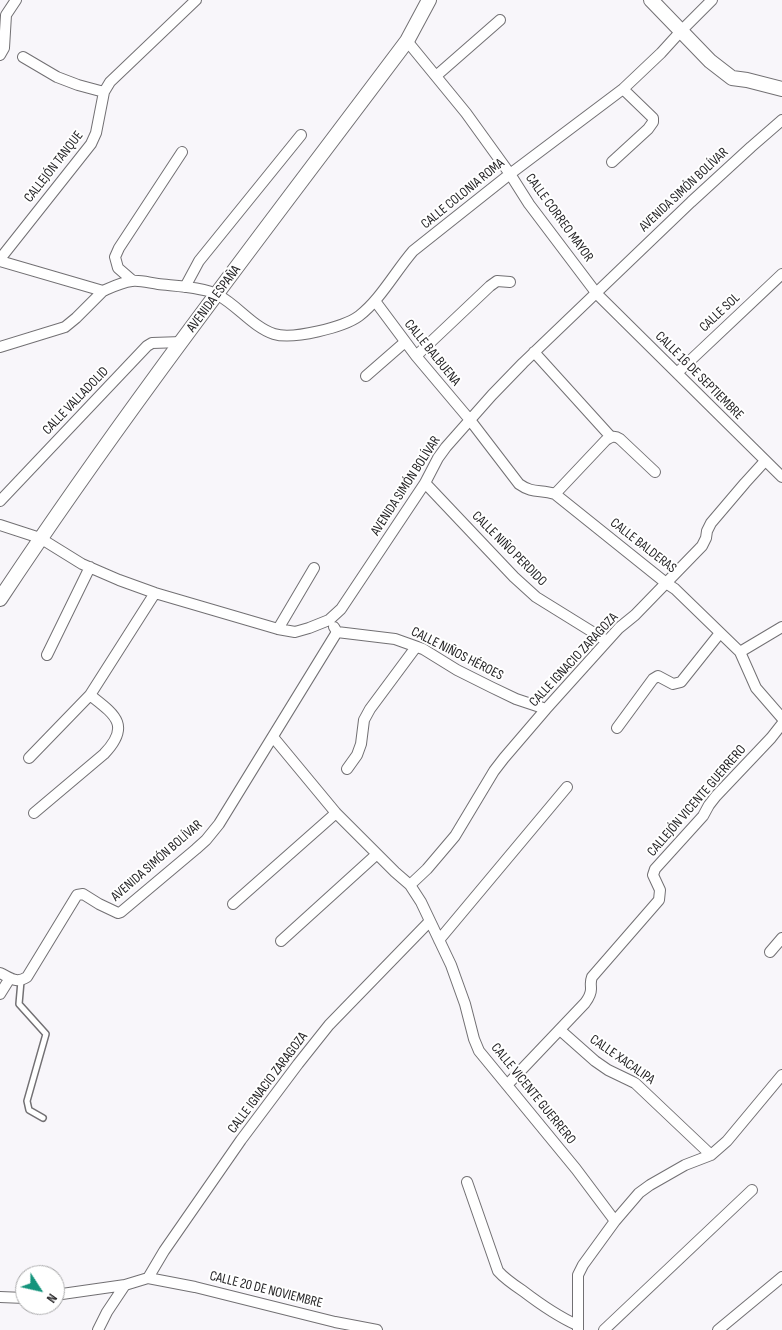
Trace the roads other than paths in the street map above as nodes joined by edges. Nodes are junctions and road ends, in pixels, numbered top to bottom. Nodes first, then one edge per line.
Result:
1 (16, 0) edge
2 (196, 0) edge
3 (429, 0) edge
4 (651, 0) edge
5 (712, 0) edge
6 (500, 20) dead end
7 (681, 30) junction
8 (407, 41) junction
9 (0, 55) edge
10 (23, 57) dead end
11 (436, 76) junction
12 (623, 89) junction
13 (782, 90) edge
14 (104, 92) junction
15 (782, 120) edge
16 (301, 134) dead end
17 (182, 152) dead end
18 (612, 162) dead end
19 (510, 174) junction
20 (0, 260) edge
21 (782, 274) edge
22 (133, 281) junction
23 (510, 282) dead end
24 (185, 288) junction
25 (103, 291) junction
26 (217, 294) junction
27 (596, 294) junction
28 (375, 301) junction
29 (182, 342) junction
30 (405, 342) junction
31 (0, 347) edge
32 (534, 352) junction
33 (416, 356) junction
34 (677, 373) junction
35 (366, 376) dead end
36 (470, 420) junction
37 (612, 437) junction
38 (766, 461) junction
39 (655, 472) dead end
40 (782, 478) edge
41 (425, 483) junction
42 (555, 494) junction
43 (0, 501) edge
44 (0, 525) edge
45 (40, 538) junction
46 (90, 568) junction
47 (314, 568) dead end
48 (666, 582) junction
49 (155, 593) junction
50 (0, 599) edge
51 (329, 620) junction
52 (782, 627) edge
53 (278, 630) junction
54 (337, 632) junction
55 (720, 633) junction
56 (607, 641) junction
57 (416, 647) junction
58 (740, 652) junction
59 (48, 655) dead end
60 (90, 694) junction
61 (546, 709) junction
62 (782, 718) edge
63 (782, 724) edge
64 (617, 728) dead end
65 (273, 737) junction
66 (29, 758) dead end
67 (347, 769) dead end
68 (567, 787) dead end
69 (34, 813) dead end
70 (336, 814) junction
71 (377, 854) junction
72 (410, 884) junction
73 (233, 904) dead end
74 (430, 921) junction
75 (782, 938) edge
76 (440, 940) junction
77 (281, 941) dead end
78 (770, 952) dead end
79 (0, 973) edge
80 (10, 978) junction
81 (21, 981) junction
82 (0, 994) edge
83 (560, 1030) junction
84 (782, 1075) edge
85 (507, 1085) junction
86 (43, 1118) dead end
87 (711, 1155) junction
88 (467, 1182) dead end
89 (752, 1190) dead end
90 (615, 1221) junction
91 (782, 1277) edge
92 (148, 1278) junction
93 (125, 1285) junction
94 (65, 1294) edge
95 (0, 1297) edge
96 (15, 1298) edge
97 (577, 1327) edge
98 (98, 1330) edge
99 (377, 1330) edge
100 (604, 1330) edge
101 (718, 1330) edge

1 - 9 street
2 - 14 street, CALLEJÓN TANQUE
3 - 8 street, AVENIDA ESPAÑA
4 - 7 street
5 - 7 street, CALLE COLONIA ROMA
6 - 11 street
7 - 12 street, CALLE COLONIA ROMA
7 - 13 street
8 - 11 street, CALLE CORREO MAYOR
8 - 26 street, AVENIDA ESPAÑA
10 - 14 street
11 - 19 street, CALLE CORREO MAYOR
12 - 18 street
12 - 19 street, CALLE COLONIA ROMA
14 - 20 street, CALLEJÓN TANQUE
15 - 27 street, AVENIDA SIMÓN BOLÍVAR
16 - 24 street
17 - 22 street
19 - 27 street, CALLE CORREO MAYOR
19 - 28 street, CALLE COLONIA ROMA
20 - 25 street
21 - 34 street, CALLE SOL
22 - 24 street
22 - 25 street
23 - 33 street
24 - 26 street
25 - 31 street
26 - 28 street, CALLE COLONIA ROMA
26 - 29 street, AVENIDA ESPAÑA
27 - 32 street, AVENIDA SIMÓN BOLÍVAR
27 - 34 street, CALLE 16 DE SEPTIEMBRE
28 - 30 street, CALLE BALBUENA
29 - 43 street, CALLE VALLADOLID
29 - 45 street, AVENIDA ESPAÑA
30 - 33 street, CALLE BALBUENA
30 - 35 street
32 - 36 street, AVENIDA SIMÓN BOLÍVAR
32 - 37 street
33 - 36 street, CALLE BALBUENA
34 - 38 street, CALLE 16 DE SEPTIEMBRE
36 - 41 street, AVENIDA SIMÓN BOLÍVAR
36 - 42 street, CALLE BALDERAS
37 - 39 street
37 - 42 street
38 - 40 street, CALLE 16 DE SEPTIEMBRE
38 - 48 street, CALLE IGNACIO ZARAGOZA
41 - 51 street, AVENIDA SIMÓN BOLÍVAR
41 - 56 street, CALLE NIÑO PERDIDO
42 - 48 street, CALLE BALDERAS
44 - 45 street, AVENIDA SIMÓN BOLÍVAR
45 - 46 street, AVENIDA SIMÓN BOLÍVAR
45 - 50 street, AVENIDA ESPAÑA
46 - 49 street, AVENIDA SIMÓN BOLÍVAR
46 - 59 street
47 - 53 street
48 - 55 street, CALLE BALDERAS
48 - 56 street, CALLE IGNACIO ZARAGOZA
49 - 53 street, AVENIDA SIMÓN BOLÍVAR
49 - 60 street
51 - 53 street, AVENIDA SIMÓN BOLÍVAR
51 - 54 street
52 - 58 street
54 - 57 street, CALLE NIÑOS HÉROES
54 - 65 street, AVENIDA SIMÓN BOLÍVAR
55 - 58 street, CALLE BALDERAS
55 - 64 street
56 - 61 street, CALLE IGNACIO ZARAGOZA
57 - 61 street, CALLE NIÑOS HÉROES
57 - 67 street
58 - 62 street, CALLE BALDERAS
60 - 66 street
60 - 69 street
61 - 72 street, CALLE IGNACIO ZARAGOZA
63 - 83 street, CALLEJÓN VICENTE GUERRERO
65 - 70 street, CALLE VICENTE GUERRERO
65 - 81 street, AVENIDA SIMÓN BOLÍVAR
68 - 76 street
70 - 71 street, CALLE VICENTE GUERRERO
70 - 73 street
71 - 72 street, CALLE VICENTE GUERRERO
71 - 77 street
72 - 74 street, CALLE VICENTE GUERRERO
74 - 76 street, CALLE VICENTE GUERRERO
74 - 92 street, CALLE IGNACIO ZARAGOZA
75 - 78 street
76 - 85 street, CALLE VICENTE GUERRERO
79 - 80 street
80 - 81 street
80 - 82 street
81 - 86 lane
83 - 85 street, CALLEJÓN VICENTE GUERRERO
83 - 87 street, CALLE XACALIPA
84 - 87 street
85 - 90 street, CALLE VICENTE GUERRERO
87 - 90 street
88 - 97 street
89 - 100 street
90 - 97 street
91 - 101 street
92 - 93 street
92 - 99 street, CALLE 20 DE NOVIEMBRE
93 - 94 street
93 - 98 street
95 - 96 street

